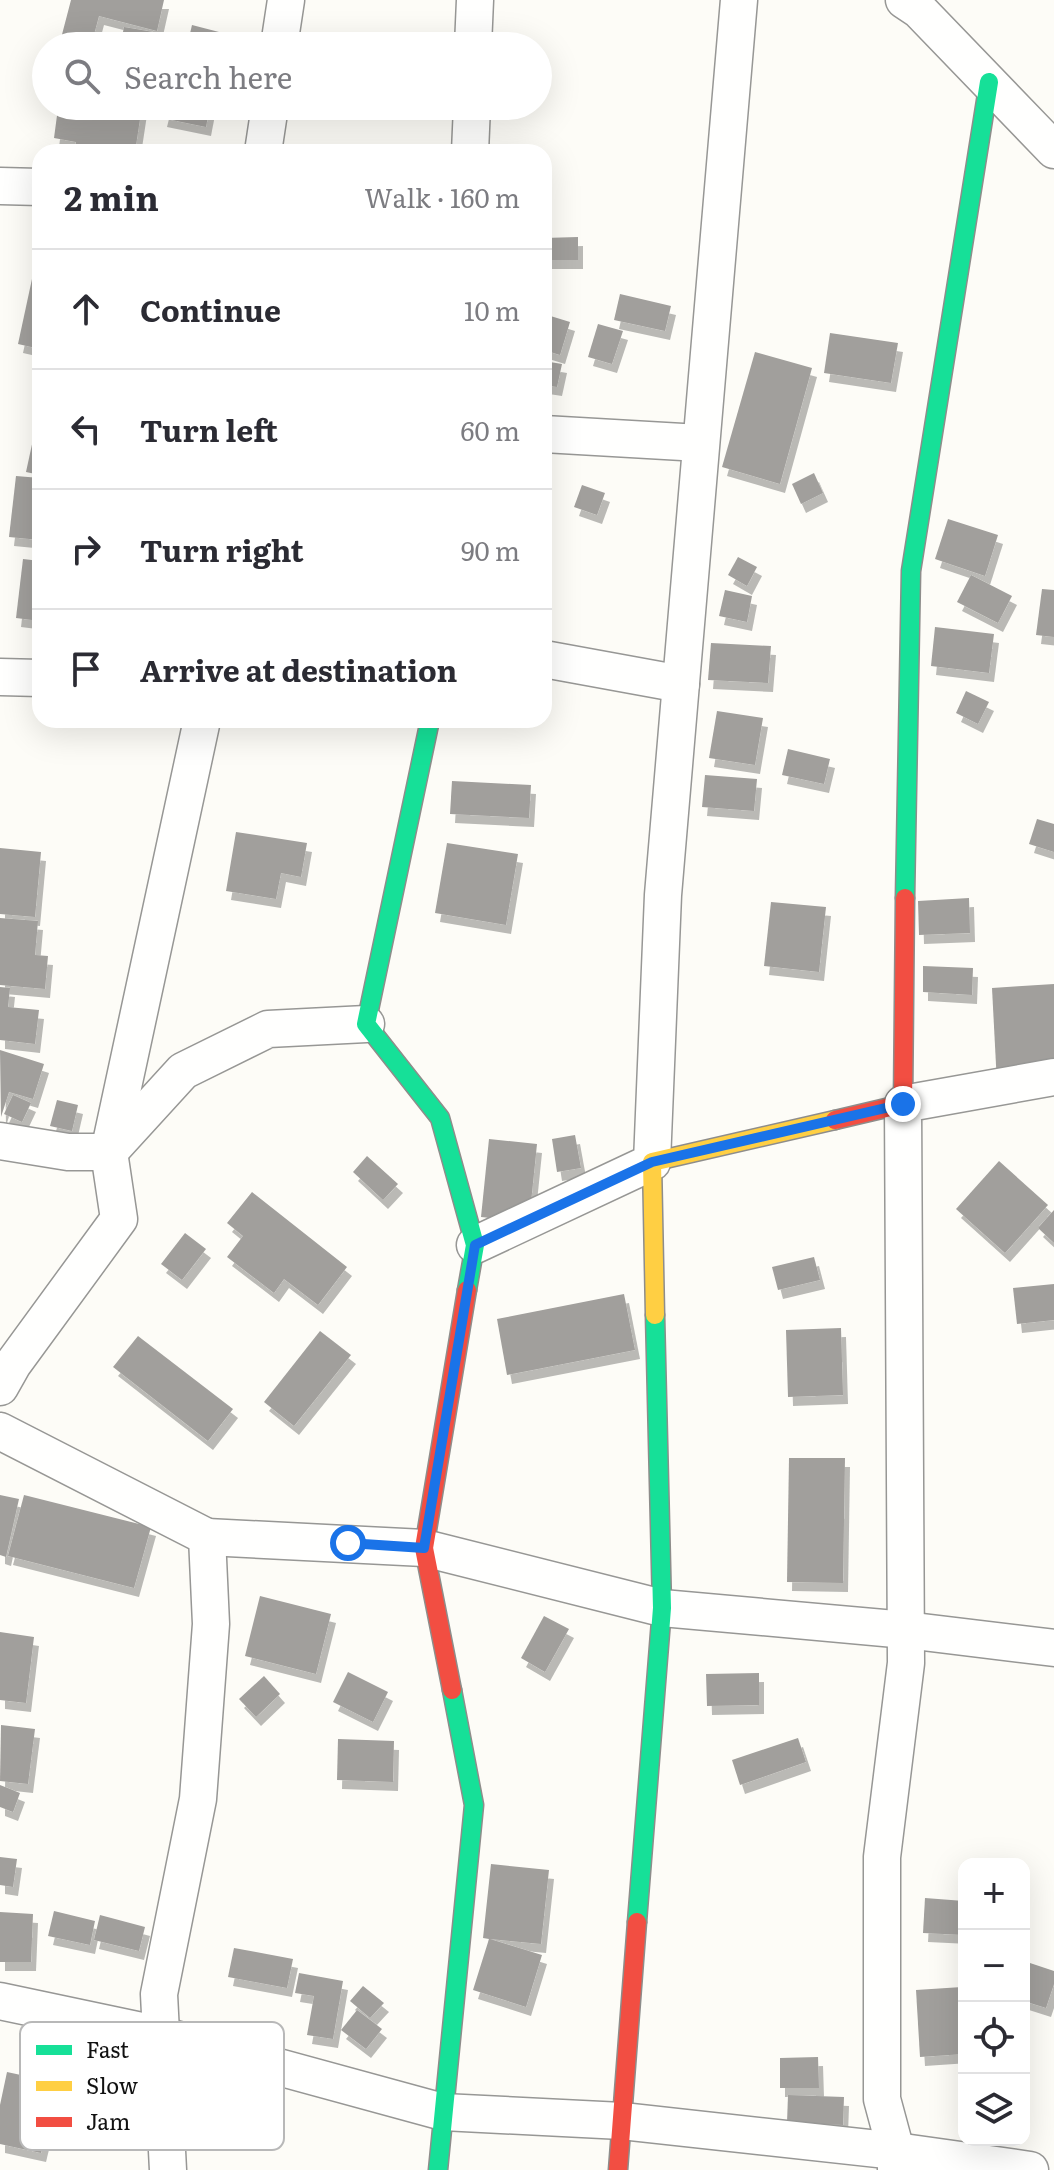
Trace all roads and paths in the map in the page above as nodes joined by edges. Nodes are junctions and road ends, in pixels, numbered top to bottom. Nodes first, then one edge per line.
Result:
1 (286, 0) edge
2 (475, 0) edge
3 (739, 0) edge
4 (904, 0) edge
5 (281, 32) edge
6 (474, 32) edge
7 (989, 82) junction
8 (268, 120) edge
9 (471, 120) edge
10 (264, 144) edge
11 (470, 144) edge
12 (1054, 150) edge
13 (0, 186) edge
14 (32, 187) edge
15 (552, 434) edge
16 (700, 443) junction
17 (552, 660) edge
18 (0, 677) edge
19 (32, 678) edge
20 (681, 684) junction
21 (200, 728) edge
22 (428, 728) edge
23 (366, 1024) junction
24 (1054, 1077) edge
25 (903, 1104) junction
26 (0, 1141) edge
27 (109, 1152) junction
28 (652, 1162) junction
29 (475, 1245) junction
30 (0, 1387) edge
31 (0, 1431) edge
32 (207, 1537) junction
33 (424, 1548) junction
34 (662, 1608) junction
35 (906, 1630) junction
36 (1054, 1648) edge
37 (0, 2001) edge
38 (99, 2022) edge
39 (160, 2022) edge
40 (284, 2069) edge
41 (443, 2112) junction
42 (622, 2121) junction
43 (167, 2150) edge
44 (896, 2161) edge
45 (168, 2170) edge
46 (438, 2170) edge
47 (618, 2170) edge
48 (1030, 2170) edge

1 - 5 street
2 - 6 street
3 - 16 street
4 - 7 street
7 - 12 street
7 - 25 street
8 - 10 street
9 - 11 street
13 - 14 street
15 - 16 street
16 - 20 street
17 - 20 street
18 - 19 street
20 - 28 street
21 - 27 street
22 - 23 street
23 - 27 street
23 - 29 street
24 - 25 street
25 - 28 street
25 - 35 street
26 - 27 street
27 - 30 street
28 - 29 street
28 - 34 street
29 - 33 street
31 - 32 street
32 - 33 street
32 - 39 street
33 - 34 street
33 - 41 street
34 - 35 street
34 - 42 street
35 - 36 street
35 - 44 street
37 - 38 street
40 - 41 street
41 - 42 street
41 - 46 street
42 - 44 street
42 - 47 street
43 - 45 street
44 - 48 street

